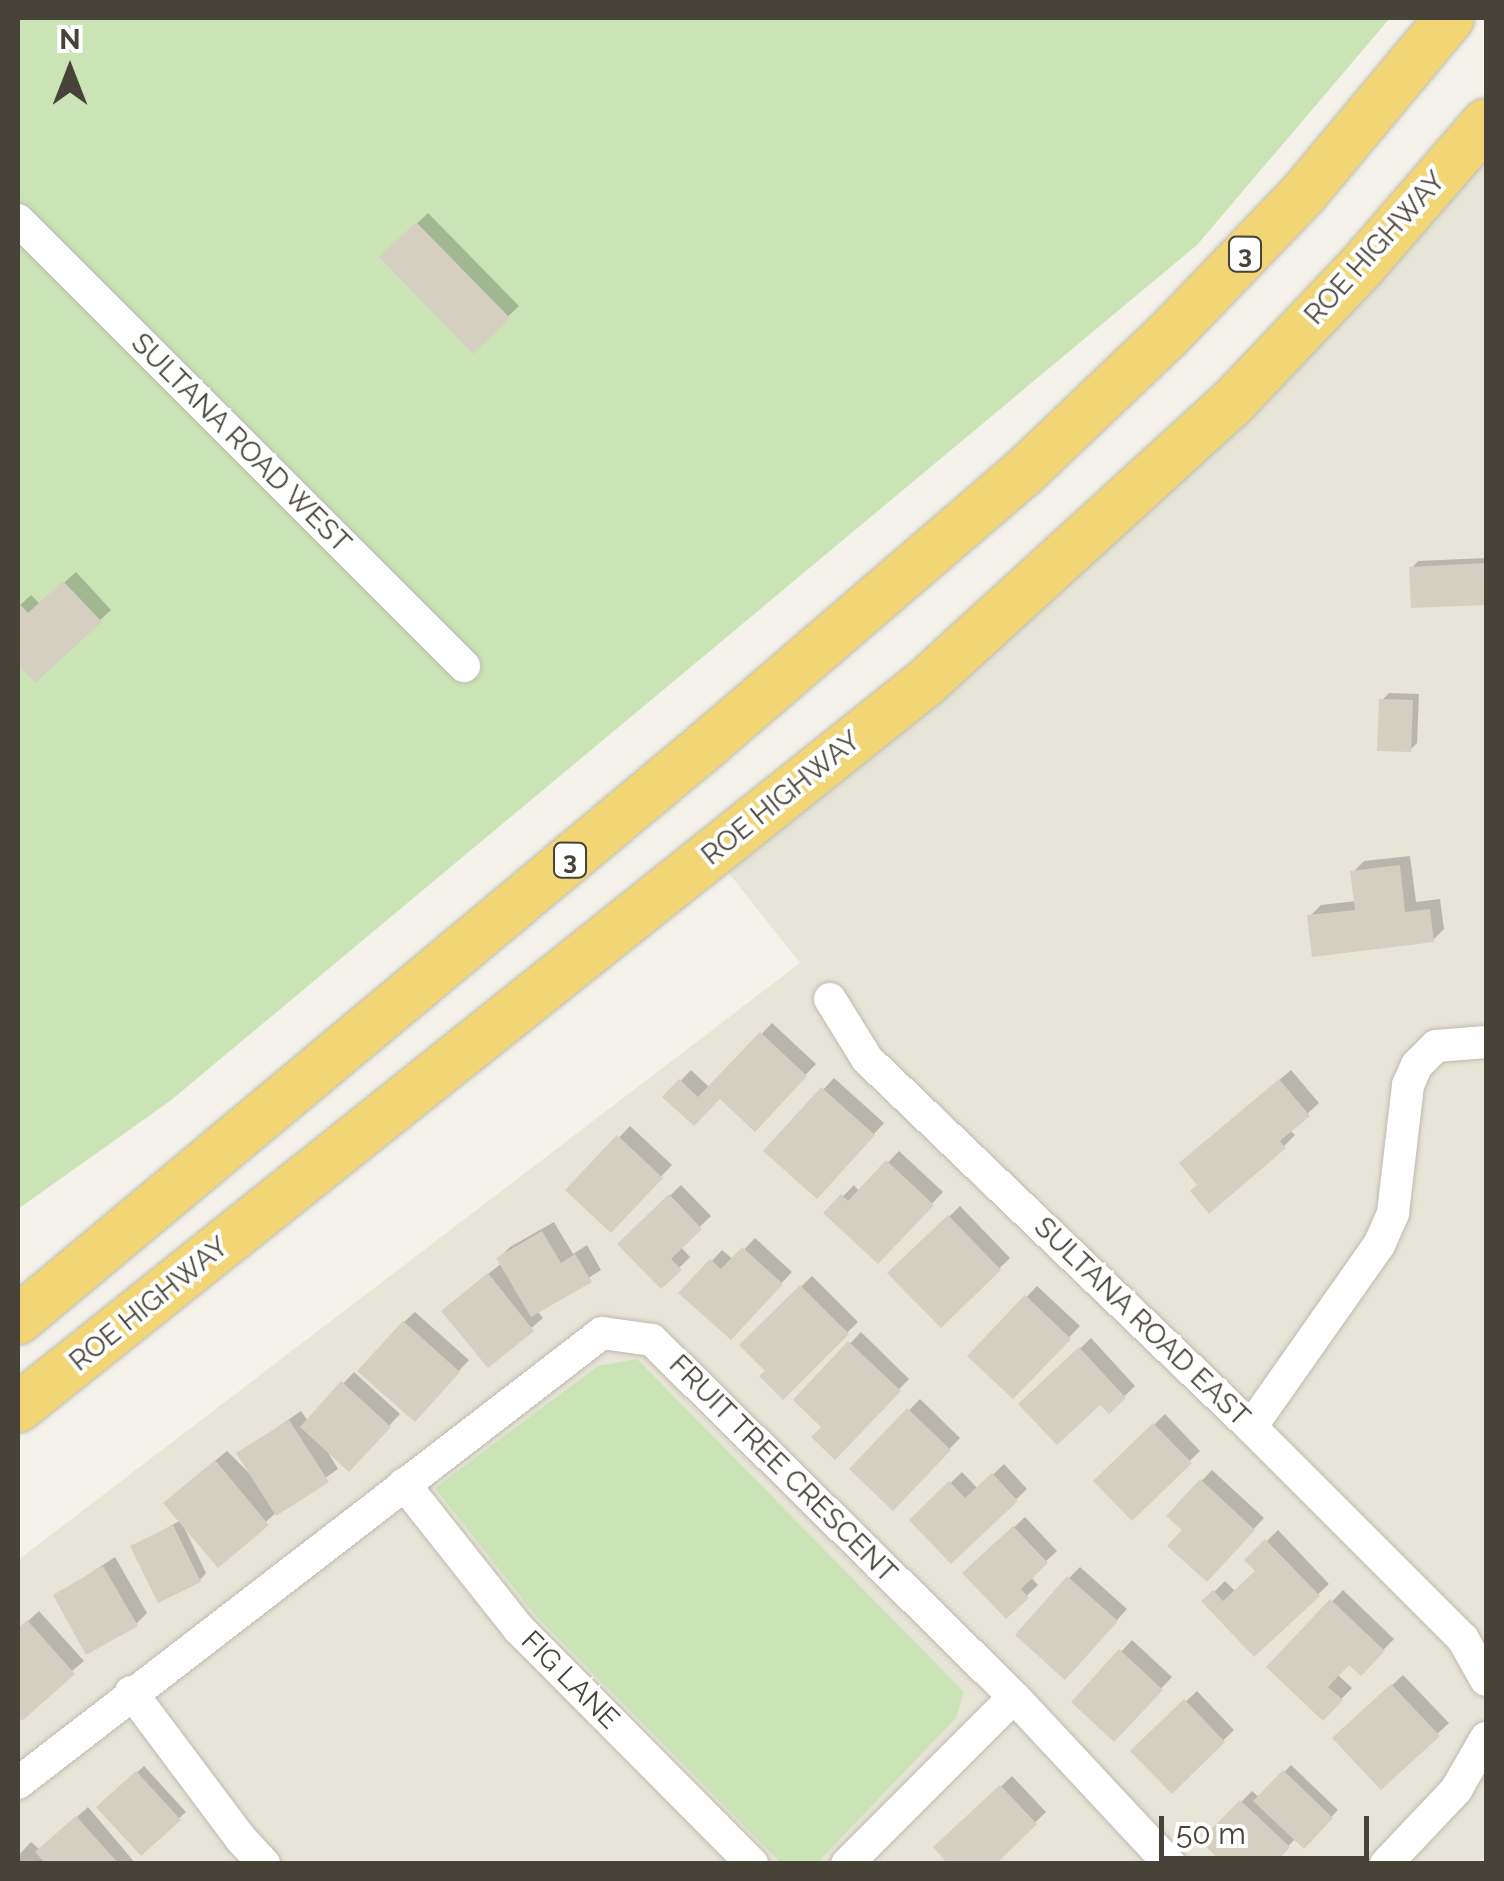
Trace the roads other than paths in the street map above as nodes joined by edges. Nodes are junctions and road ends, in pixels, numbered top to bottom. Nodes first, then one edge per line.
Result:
1 (1450, 18) edge
2 (1486, 124) edge
3 (18, 220) edge
4 (464, 666) dead end
5 (830, 999) dead end
6 (1486, 1042) edge
7 (112, 1242) junction
8 (18, 1302) edge
9 (18, 1320) edge
10 (88, 1353) junction
11 (18, 1408) edge
12 (18, 1420) edge
13 (1251, 1427) junction
14 (404, 1484) junction
15 (1475, 1645) edge
16 (1486, 1680) edge
17 (131, 1692) junction
18 (1014, 1697) junction
19 (1486, 1738) edge
20 (1486, 1772) edge
21 (18, 1783) edge
22 (1456, 1790) junction
23 (264, 1864) edge
24 (752, 1864) edge
25 (847, 1864) edge
26 (1170, 1864) edge
27 (1386, 1864) edge

1 - 7 highway, 3
2 - 10 highway, ROE HIGHWAY
3 - 4 street, SULTANA ROAD WEST
5 - 13 street, SULTANA ROAD EAST
6 - 13 street
7 - 8 highway
7 - 9 highway, 3
10 - 11 highway, ROE HIGHWAY
10 - 12 highway
13 - 15 street, SULTANA ROAD EAST
14 - 17 street, FRUIT TREE CRESCENT
14 - 18 street, FRUIT TREE CRESCENT
14 - 24 street, FIG LANE
15 - 16 street, SULTANA ROAD EAST
17 - 21 street, FRUIT TREE CRESCENT
17 - 23 street
18 - 25 street
18 - 26 street, FRUIT TREE CRESCENT
19 - 22 street
20 - 22 street
22 - 27 street

